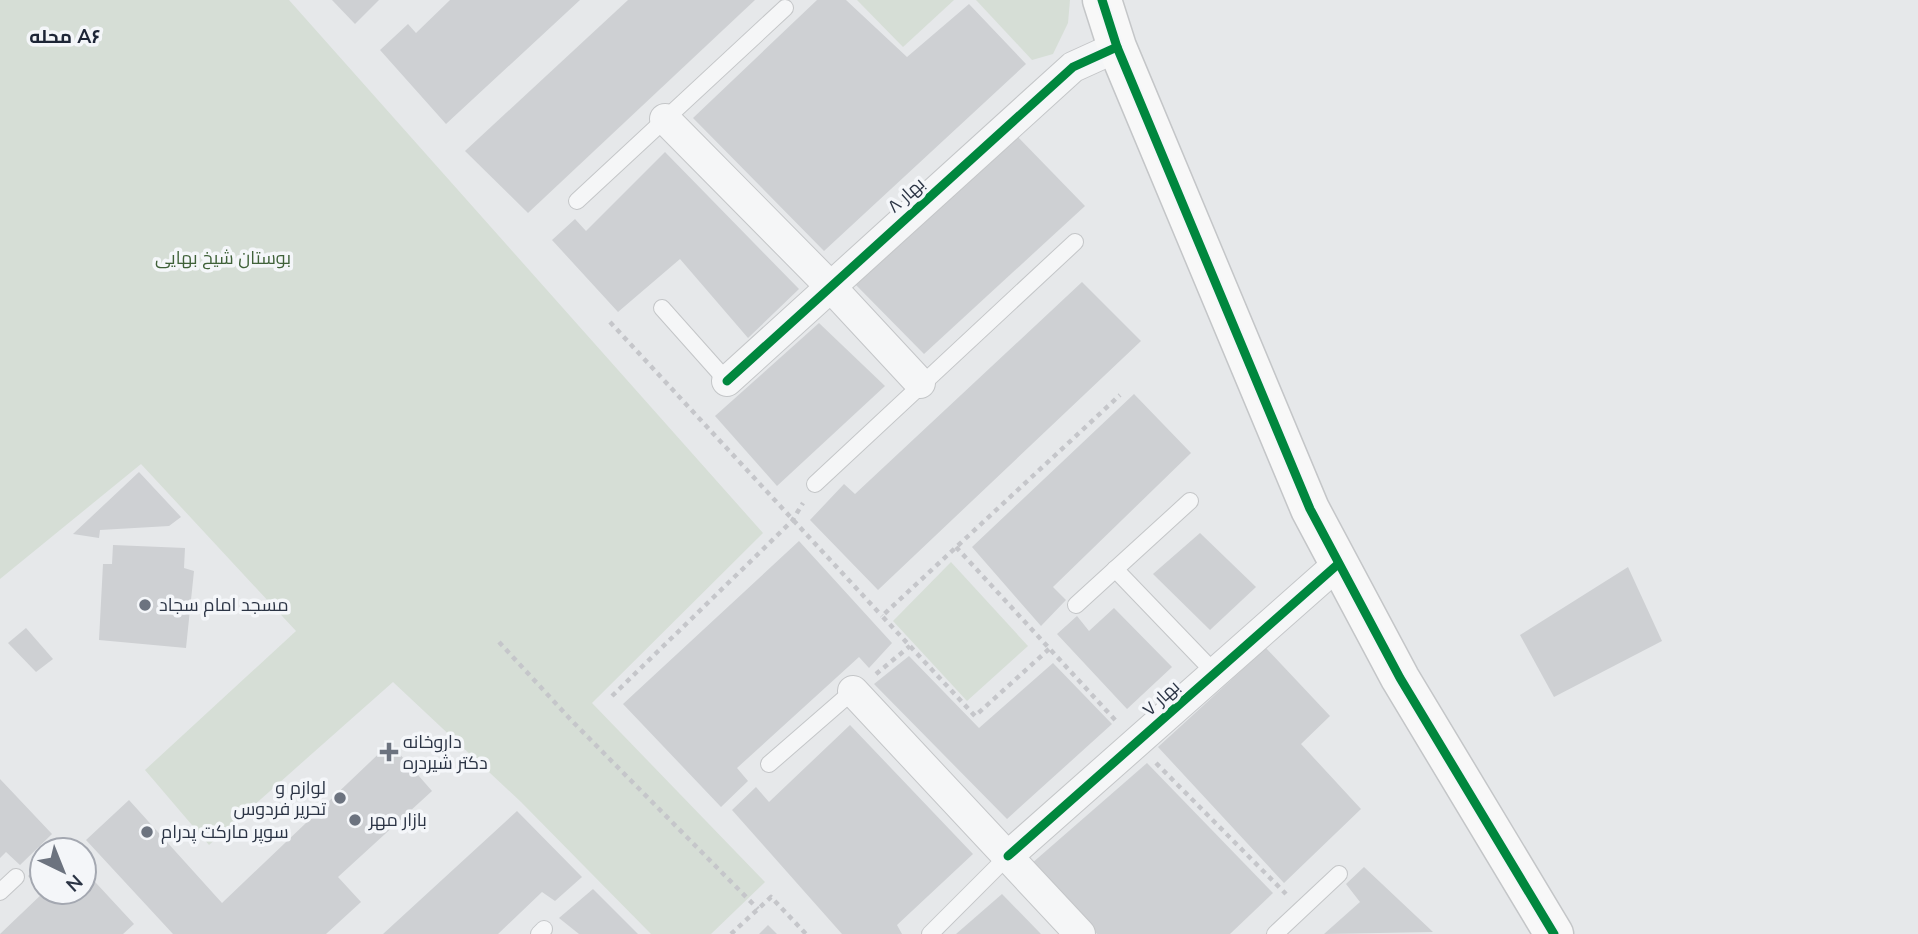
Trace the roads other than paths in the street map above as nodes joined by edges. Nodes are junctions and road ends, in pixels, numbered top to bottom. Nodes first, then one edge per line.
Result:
1 (1102, 0) edge
2 (785, 8) dead end
3 (1117, 47) junction
4 (665, 119) junction
5 (577, 201) dead end
6 (1075, 242) dead end
7 (829, 285) junction
8 (662, 309) dead end
9 (727, 381) joint
10 (920, 383) junction
11 (815, 484) dead end
12 (1190, 500) dead end
13 (1337, 565) junction
14 (1115, 569) junction
15 (1076, 605) dead end
16 (1213, 671) junction
17 (853, 691) joint
18 (769, 764) dead end
19 (1008, 856) junction
20 (1339, 874) dead end
21 (16, 877) dead end
22 (0, 892) edge
23 (930, 934) edge
24 (1080, 934) edge
25 (1275, 934) edge
26 (1554, 934) edge

1 - 3 street
2 - 4 lane
3 - 7 street, بهار ۸
3 - 13 street
4 - 5 lane
4 - 7 street
6 - 10 lane
7 - 9 street, بهار ۸
7 - 10 street
8 - 9 lane
10 - 11 lane
12 - 14 lane
13 - 16 street, بهار ۷
13 - 26 street
14 - 15 lane
14 - 16 lane
16 - 19 street, بهار ۷
17 - 18 lane
17 - 19 street
19 - 23 lane
19 - 24 street
20 - 25 lane
21 - 22 lane

